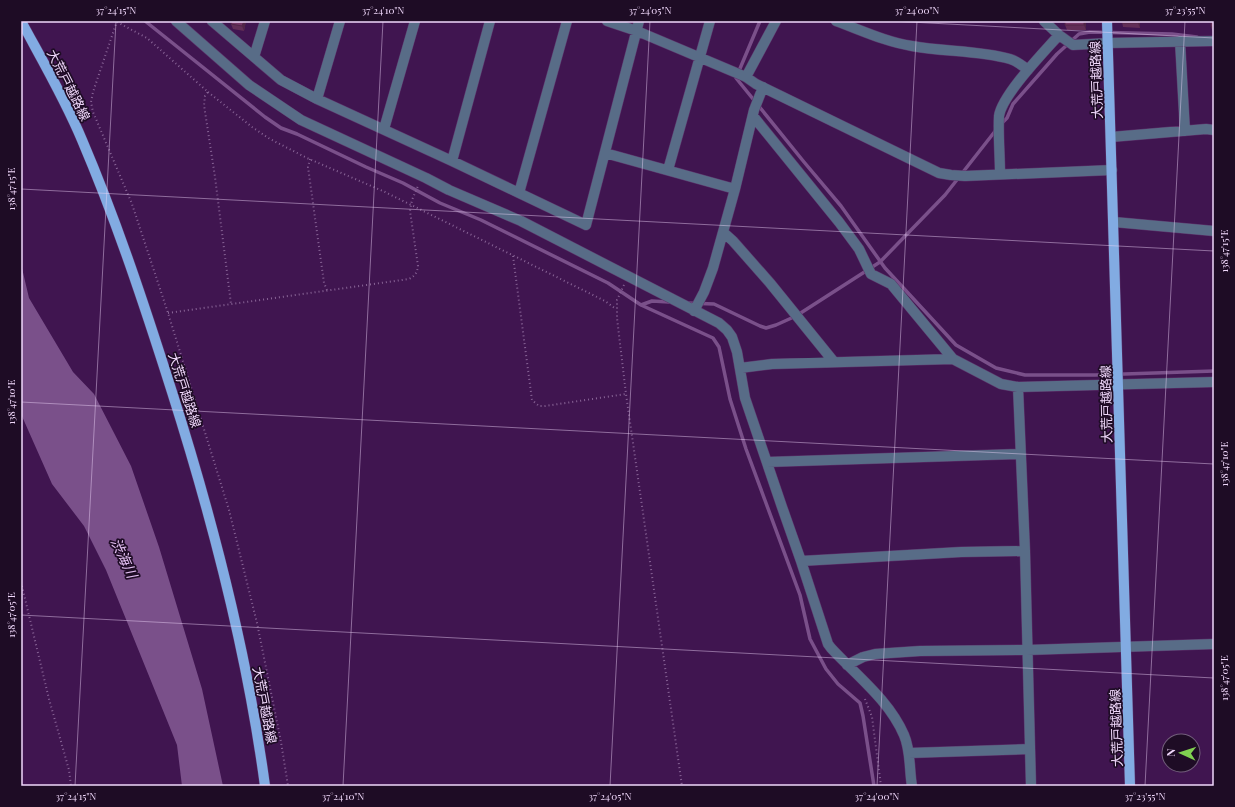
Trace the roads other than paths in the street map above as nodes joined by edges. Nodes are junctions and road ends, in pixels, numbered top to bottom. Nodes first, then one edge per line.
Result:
1 (21, 21) edge
2 (176, 21) edge
3 (212, 21) edge
4 (265, 21) edge
5 (340, 21) edge
6 (415, 21) edge
7 (490, 21) edge
8 (567, 21) edge
9 (607, 21) edge
10 (710, 21) edge
11 (776, 21) edge
12 (836, 21) edge
13 (1044, 21) edge
14 (1107, 21) edge
15 (638, 26) edge
16 (1058, 35) junction
17 (1180, 41) junction
18 (1214, 41) edge
19 (1108, 43) junction
20 (254, 57) junction
21 (701, 57) junction
22 (1028, 70) junction
23 (746, 77) junction
24 (762, 87) junction
25 (317, 99) junction
26 (753, 116) junction
27 (384, 129) junction
28 (1214, 130) edge
29 (1185, 131) junction
30 (1110, 137) junction
31 (605, 153) junction
32 (452, 161) junction
33 (668, 170) junction
34 (1112, 170) junction
35 (1000, 174) junction
36 (735, 189) junction
37 (520, 192) junction
38 (1114, 222) junction
39 (1214, 231) edge
40 (723, 232) junction
41 (694, 311) junction
42 (953, 359) junction
43 (834, 362) junction
44 (740, 368) junction
45 (1214, 382) edge
46 (1119, 384) junction
47 (1018, 387) junction
48 (1021, 454) junction
49 (767, 462) junction
50 (1025, 551) junction
51 (801, 561) junction
52 (1214, 644) edge
53 (1126, 647) junction
54 (1027, 650) junction
55 (846, 665) junction
56 (1030, 749) junction
57 (909, 753) junction
58 (265, 786) edge
59 (912, 786) edge
60 (1031, 786) edge
61 (1130, 786) edge

1 - 58 main road, 大荒戸越路線
2 - 41 street
3 - 20 street
4 - 20 street
5 - 25 street
6 - 27 street
7 - 32 street
8 - 37 street
9 - 15 street
10 - 21 street
11 - 23 street
12 - 22 street
13 - 16 street
14 - 19 main road, 大荒戸越路線
15 - 21 street
15 - 31 street
16 - 19 street
16 - 22 street
17 - 18 street
17 - 19 street
17 - 29 street
19 - 30 main road, 大荒戸越路線
20 - 25 street
21 - 23 street
21 - 33 street
22 - 35 street
23 - 24 street
24 - 26 street
24 - 35 street
25 - 27 street
26 - 36 street
26 - 42 street
27 - 32 street
28 - 29 street
29 - 30 street
30 - 34 main road, 大荒戸越路線
31 - 33 street
31 - 37 street
32 - 37 street
33 - 36 street
34 - 35 street
34 - 38 main road, 大荒戸越路線
36 - 40 street
38 - 39 street
38 - 46 main road, 大荒戸越路線
40 - 41 street
40 - 43 street
41 - 44 street
42 - 43 street
42 - 47 street
43 - 44 street
44 - 49 street
45 - 46 street
46 - 47 street
46 - 53 main road, 大荒戸越路線
47 - 48 street
48 - 49 street
48 - 50 street
49 - 51 street
50 - 51 street
50 - 54 street
51 - 55 street
52 - 53 street
53 - 54 street
53 - 61 main road, 大荒戸越路線
54 - 55 street
54 - 56 street
55 - 57 street
56 - 57 street
56 - 60 street
57 - 59 street

